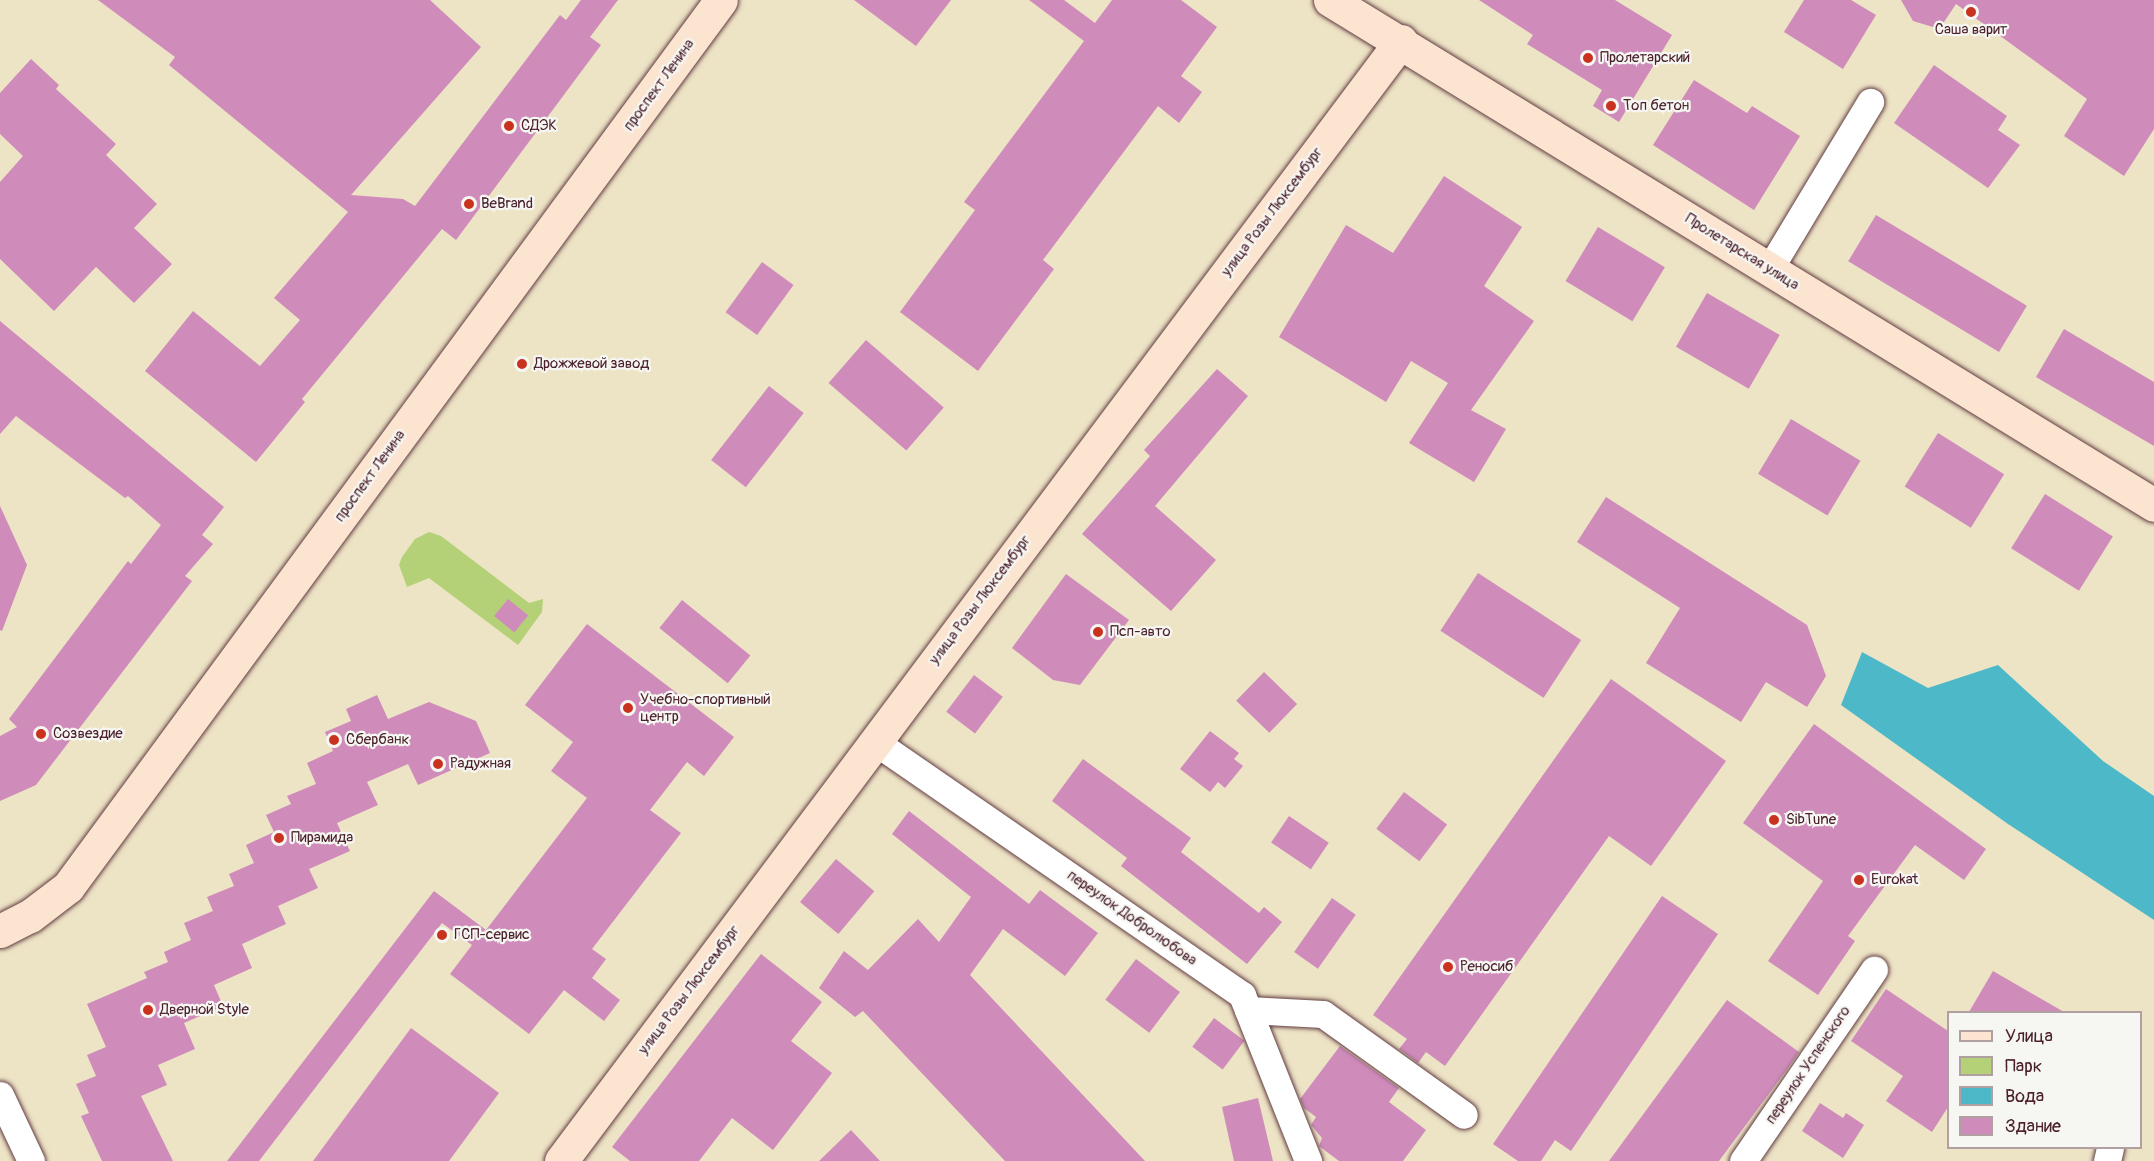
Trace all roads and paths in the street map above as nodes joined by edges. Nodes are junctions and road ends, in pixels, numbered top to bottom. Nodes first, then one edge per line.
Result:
1 (721, 0) edge
2 (1330, 0) edge
3 (1401, 41) junction
4 (1870, 102) dead end
5 (1770, 268) junction
6 (2154, 505) edge
7 (874, 741) junction
8 (0, 931) edge
9 (1874, 970) dead end
10 (1248, 1010) junction
11 (0, 1095) edge
12 (1464, 1115) dead end
13 (31, 1161) edge
14 (561, 1161) edge
15 (1308, 1161) edge
16 (1743, 1161) edge

1 - 8 street, проспект Ленина
2 - 3 street, Пролетарская улица
3 - 5 street, Пролетарская улица
3 - 7 street, улица Розы Люксембург
4 - 5 street
5 - 6 street, Пролетарская улица
7 - 10 street, переулок Добролюбова
7 - 14 street, улица Розы Люксембург
9 - 16 street, переулок Успенского
10 - 12 street
10 - 15 street, переулок Добролюбова
11 - 13 street

